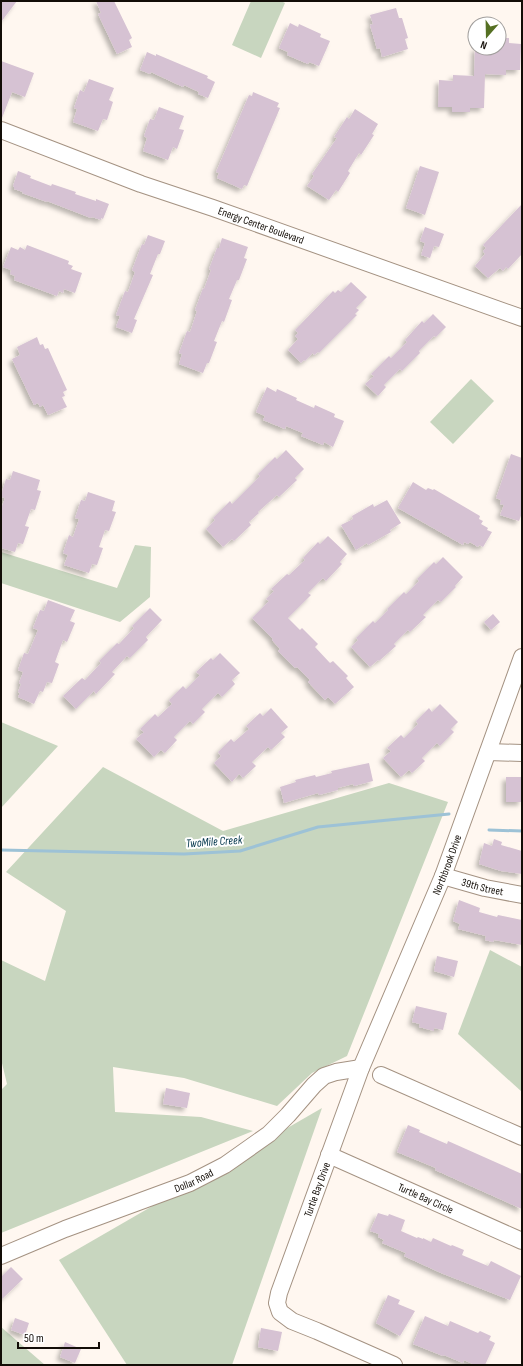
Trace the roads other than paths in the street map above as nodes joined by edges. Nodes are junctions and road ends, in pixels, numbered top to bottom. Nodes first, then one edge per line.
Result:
1 (1, 130) edge
2 (522, 318) edge
3 (522, 657) edge
4 (488, 752) junction
5 (522, 753) edge
6 (443, 876) junction
7 (522, 895) edge
8 (361, 1068) junction
9 (381, 1075) dead end
10 (522, 1137) edge
11 (329, 1155) junction
12 (522, 1240) edge
13 (1, 1256) edge
14 (394, 1365) edge

1 - 2 street, Energy Center Boulevard
3 - 4 street, Northbrook Drive
4 - 5 street
4 - 6 street, Northbrook Drive
6 - 7 street, 39th Street
6 - 8 street, Northbrook Drive
8 - 11 street, Turtle Bay Drive
8 - 13 street, Dollar Road
9 - 10 street
11 - 12 street, Turtle Bay Circle
11 - 14 street, Turtle Bay Drive

